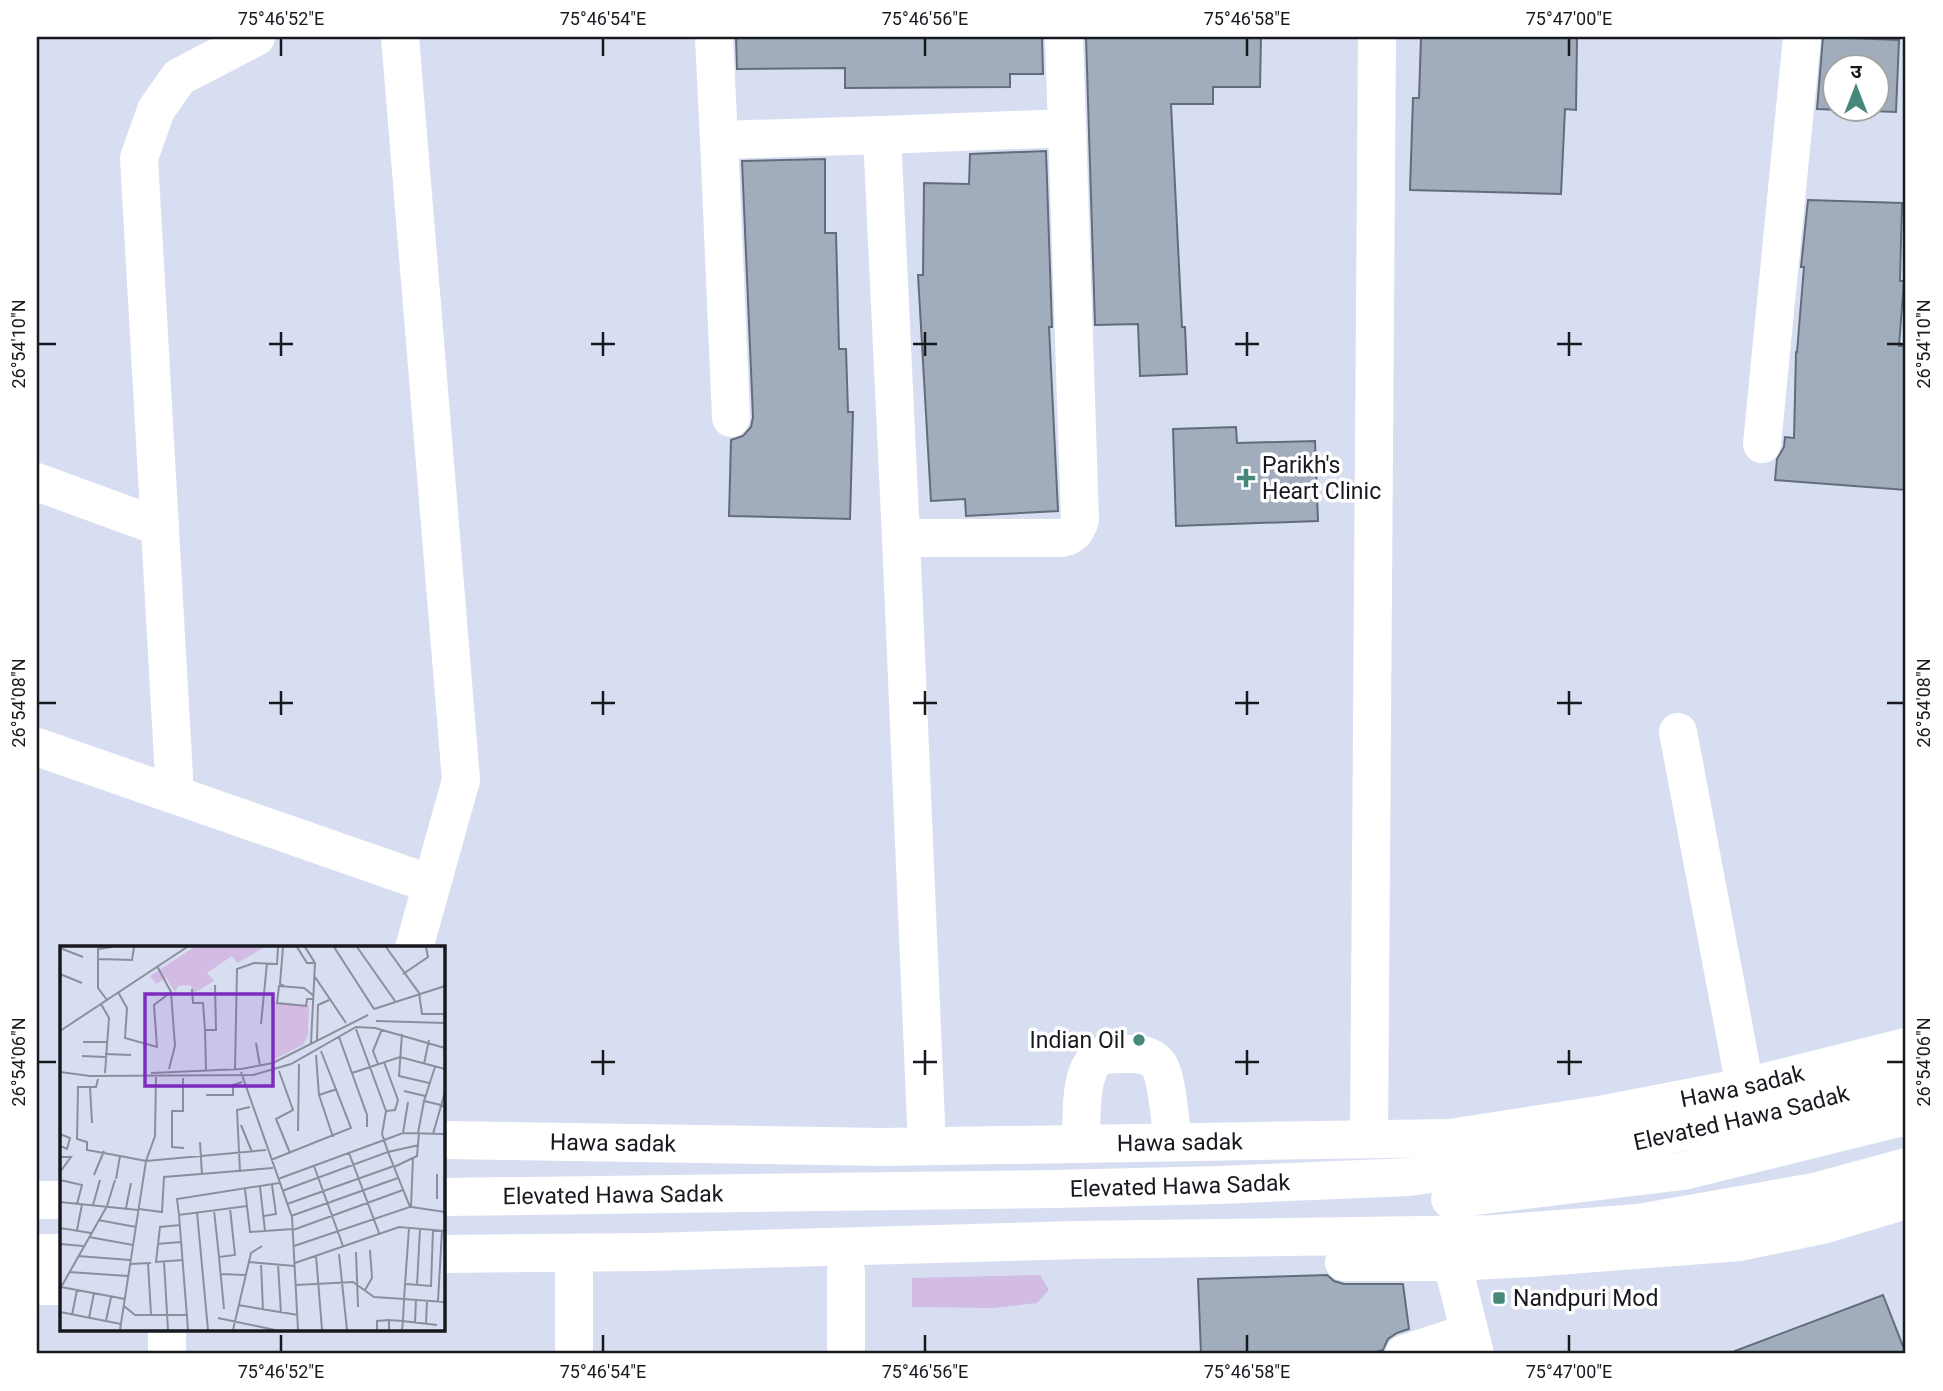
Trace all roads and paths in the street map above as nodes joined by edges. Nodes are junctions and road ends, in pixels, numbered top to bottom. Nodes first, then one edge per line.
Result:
1 (256, 37) edge
2 (400, 37) edge
3 (714, 37) edge
4 (1064, 37) edge
5 (1377, 37) edge
6 (1802, 37) edge
7 (1067, 128) junction
8 (881, 135) junction
9 (719, 139) junction
10 (731, 418) dead end
11 (1762, 444) dead end
12 (37, 482) edge
13 (160, 527) junction
14 (901, 538) junction
15 (1678, 732) dead end
16 (37, 747) edge
17 (176, 795) junction
18 (430, 884) junction
19 (414, 946) edge
20 (1906, 1047) edge
21 (1906, 1077) edge
22 (1745, 1087) junction
23 (1906, 1116) edge
24 (1369, 1138) junction
25 (1450, 1138) junction
26 (444, 1140) edge
27 (1173, 1142) junction
28 (1081, 1144) junction
29 (927, 1146) junction
30 (1906, 1167) edge
31 (444, 1197) edge
32 (1450, 1199) junction
33 (37, 1200) edge
34 (60, 1200) edge
35 (1906, 1200) edge
36 (37, 1253) edge
37 (60, 1254) edge
38 (444, 1254) edge
39 (1452, 1262) junction
40 (846, 1271) junction
41 (574, 1276) junction
42 (444, 1279) edge
43 (37, 1286) edge
44 (60, 1286) edge
45 (167, 1332) edge
46 (1471, 1344) edge
47 (167, 1354) edge
48 (574, 1354) edge
49 (846, 1354) edge
50 (1404, 1354) edge

1 - 13 street
2 - 18 street
3 - 9 street
4 - 7 street
5 - 24 street
6 - 11 street
7 - 8 street
7 - 14 street
8 - 9 street
8 - 14 street
9 - 10 street
12 - 13 street
13 - 17 street
14 - 29 street
15 - 22 street
16 - 17 street
17 - 18 street
18 - 19 street
20 - 22 street, Hawa sadak
21 - 31 street, Elevated Hawa Sadak
22 - 25 street, Hawa sadak
23 - 32 street
24 - 25 street, Hawa sadak
24 - 27 street, Hawa sadak
25 - 32 street
26 - 29 street, Hawa sadak
27 - 28 street, Hawa sadak
27 - 28 street
28 - 29 street, Hawa sadak
30 - 38 street
32 - 39 street
33 - 34 street
35 - 39 street
36 - 37 street
39 - 40 street
39 - 46 street
40 - 41 street
40 - 49 street
41 - 42 street
41 - 48 street
43 - 44 street
45 - 47 street
46 - 50 street

